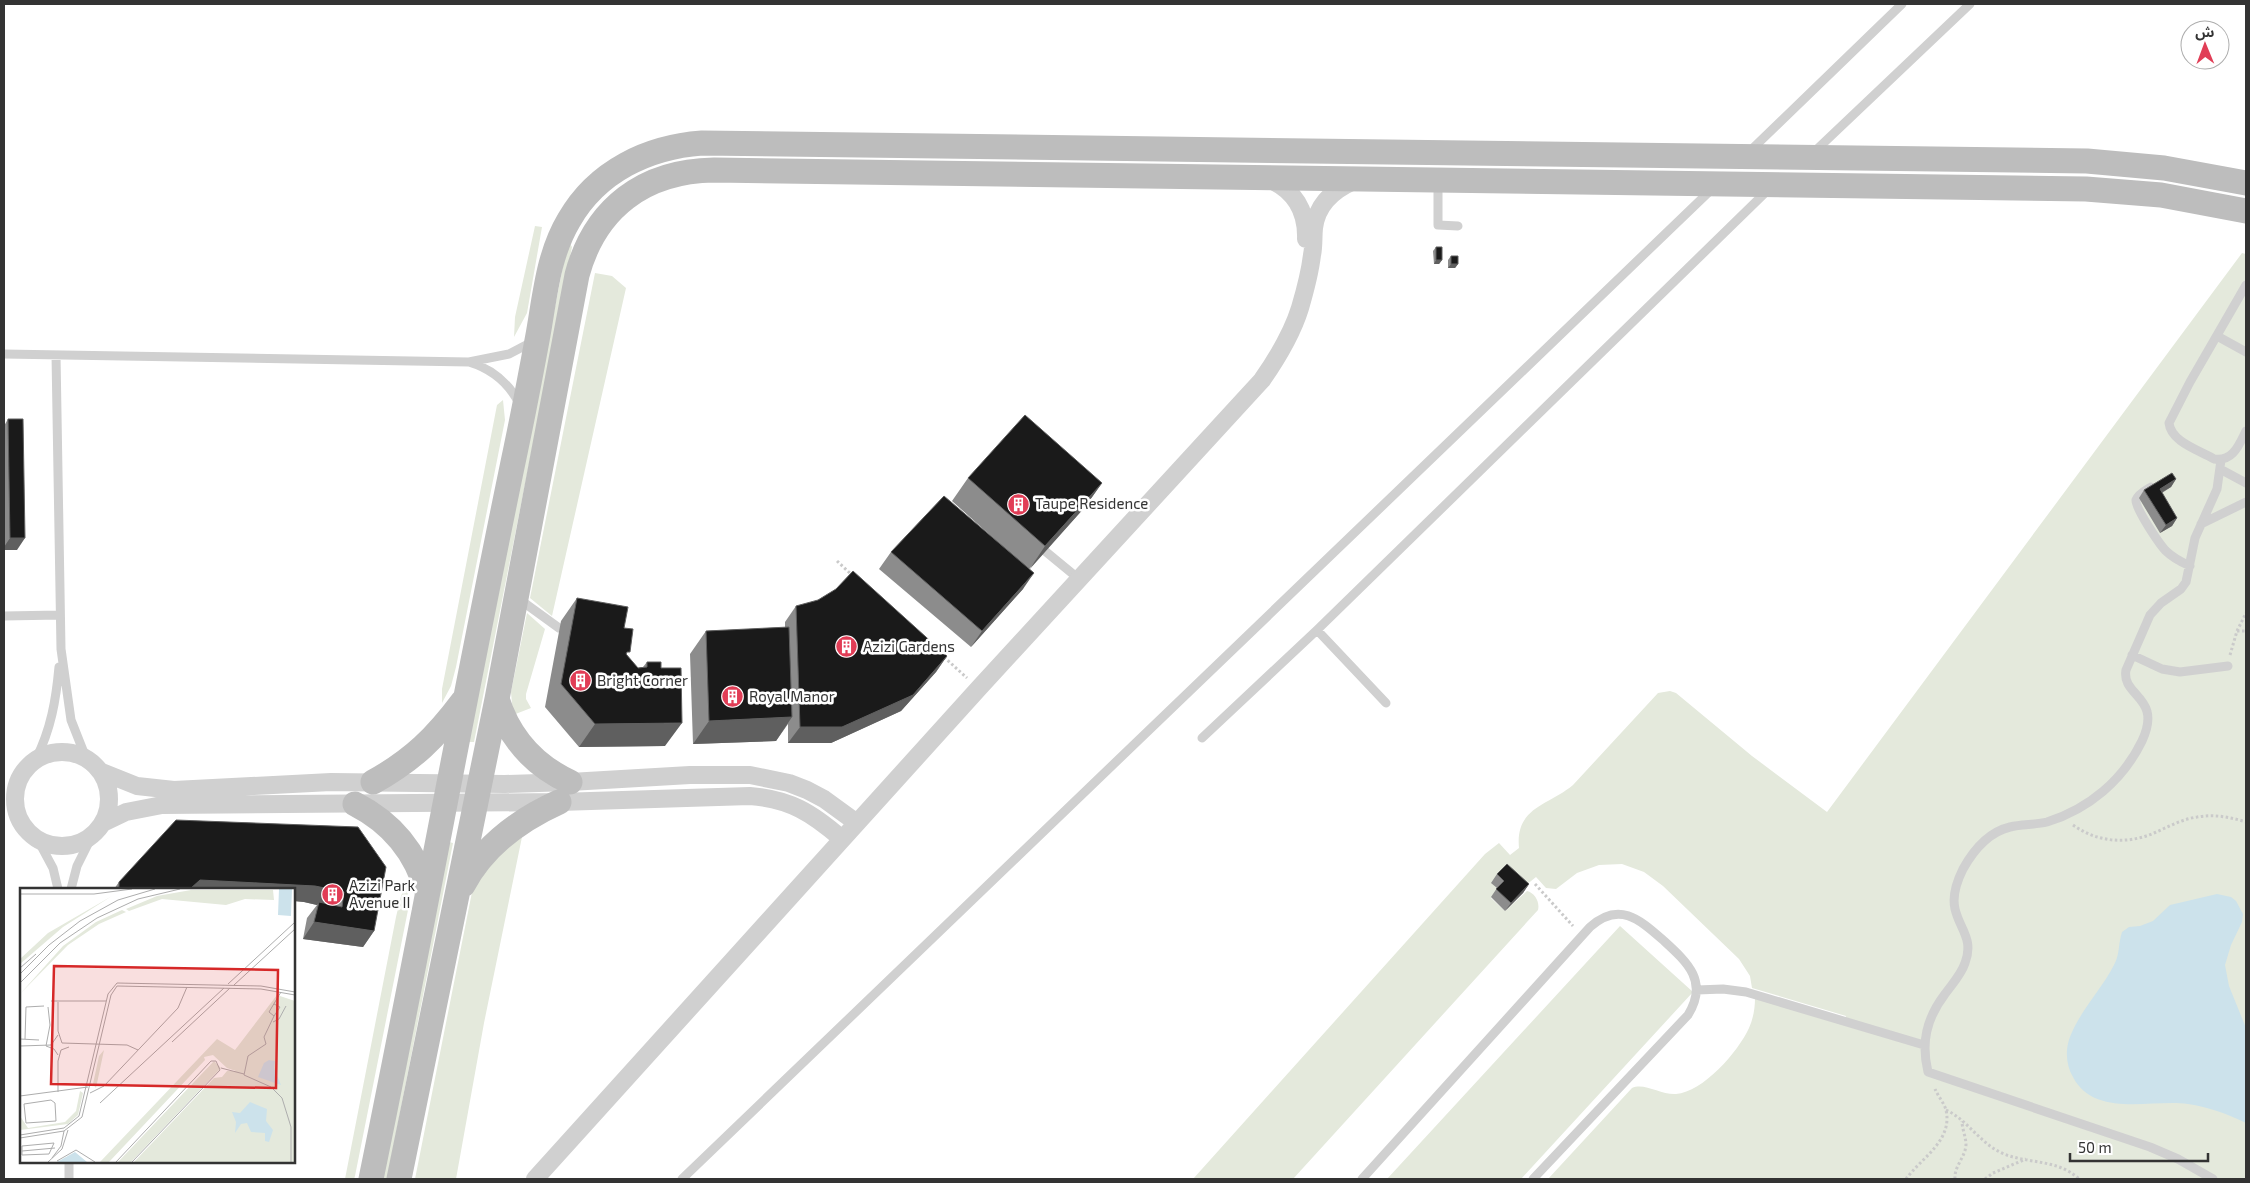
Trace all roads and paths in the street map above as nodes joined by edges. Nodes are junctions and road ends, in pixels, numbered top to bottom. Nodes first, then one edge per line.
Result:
1 (1902, 4) edge
2 (1970, 4) edge
3 (1083, 149) junction
4 (1743, 157) junction
5 (1808, 158) junction
6 (1082, 176) junction
7 (1264, 178) junction
8 (1358, 179) junction
9 (1438, 180) junction
10 (2246, 183) edge
11 (1717, 184) junction
12 (1774, 184) junction
13 (580, 202) junction
14 (2246, 212) edge
15 (601, 222) junction
16 (1458, 226) dead end
17 (1309, 269) junction
18 (2246, 285) edge
19 (2217, 336) junction
20 (537, 338) junction
21 (2246, 352) edge
22 (4, 354) edge
23 (56, 355) junction
24 (469, 362) junction
25 (523, 412) junction
26 (2246, 431) edge
27 (2221, 460) junction
28 (2220, 469) junction
29 (2246, 483) edge
30 (2152, 487) edge
31 (2246, 502) edge
32 (2201, 524) junction
33 (1045, 551) edge
34 (837, 561) dead end
35 (2190, 566) junction
36 (1079, 579) junction
37 (860, 581) edge
38 (516, 597) junction
39 (2246, 613) edge
40 (60, 615) junction
41 (4, 616) edge
42 (559, 628) dead end
43 (1317, 630) junction
44 (2236, 631) junction
45 (2246, 631) edge
46 (61, 649) junction
47 (941, 655) edge
48 (2132, 655) junction
49 (2228, 666) joint
50 (979, 688) junction
51 (466, 697) junction
52 (497, 699) junction
53 (1386, 703) dead end
54 (1202, 738) dead end
55 (86, 758) junction
56 (30, 765) junction
57 (102, 772) junction
58 (4, 782) edge
59 (373, 782) junction
60 (564, 792) junction
61 (447, 793) junction
62 (478, 793) junction
63 (355, 804) junction
64 (4, 815) edge
65 (2062, 816) junction
66 (2246, 822) edge
67 (103, 823) junction
68 (857, 823) junction
69 (22, 825) junction
70 (92, 836) junction
71 (842, 839) junction
72 (38, 840) junction
73 (1535, 884) dead end
74 (58, 888) edge
75 (71, 888) edge
76 (427, 893) junction
77 (457, 896) junction
78 (1582, 936) junction
79 (1696, 990) junction
80 (1924, 1045) junction
81 (1928, 1072) junction
82 (1946, 1110) junction
83 (1962, 1120) junction
84 (2026, 1159) junction
85 (68, 1163) edge
86 (69, 1179) edge
87 (371, 1179) edge
88 (399, 1179) edge
89 (535, 1179) edge
90 (682, 1179) edge
91 (1362, 1179) edge
92 (1533, 1179) edge
93 (1906, 1179) edge
94 (1955, 1179) edge
95 (1985, 1179) edge
96 (2079, 1179) edge
97 (2214, 1179) edge

1 - 4 lane
2 - 5 lane
3 - 4 street
3 - 6 street
3 - 13 street
4 - 5 street
5 - 10 street
6 - 7 street
6 - 15 street
7 - 8 street
7 - 17 street
8 - 9 street
8 - 17 street
9 - 11 street
9 - 16 lane
11 - 12 street
11 - 90 lane
12 - 14 street
12 - 43 lane
13 - 15 street
13 - 20 street
15 - 38 street
17 - 36 street
18 - 19 lane
19 - 21 lane
19 - 27 lane
20 - 24 lane
20 - 25 street
22 - 23 lane
23 - 24 lane
23 - 40 lane
24 - 25 lane
25 - 51 street
26 - 27 lane
27 - 28 lane
28 - 29 lane
28 - 32 lane
30 - 35 lane
31 - 32 lane
32 - 35 lane
33 - 36 lane
34 - 37 path
35 - 48 lane
36 - 50 street
38 - 42 lane
38 - 52 street
39 - 44 path
40 - 41 lane
40 - 46 lane
43 - 53 lane
43 - 54 lane
44 - 45 path
44 - 49 path
46 - 55 lane
46 - 56 lane
47 - 50 path
48 - 49 lane
48 - 65 lane
50 - 68 street
51 - 59 street
51 - 61 street
52 - 60 street
52 - 62 street
55 - 56 street
55 - 57 street
56 - 58 street
56 - 69 street
57 - 59 street
57 - 67 street
59 - 61 street
60 - 62 street
60 - 68 street
60 - 71 street
60 - 77 street
61 - 62 street
61 - 63 street
61 - 76 street
62 - 77 street
63 - 67 street
63 - 76 street
64 - 69 street
65 - 66 path
65 - 80 lane
67 - 70 street
68 - 71 street
69 - 72 street
70 - 72 street
70 - 75 lane
71 - 89 street
72 - 74 lane
73 - 78 path
76 - 87 street
77 - 88 street
78 - 79 lane
78 - 91 lane
79 - 80 lane
79 - 92 lane
80 - 81 lane
81 - 82 path
81 - 97 lane
82 - 83 path
82 - 93 path
83 - 84 path
83 - 94 path
84 - 95 path
84 - 96 path
85 - 86 lane

